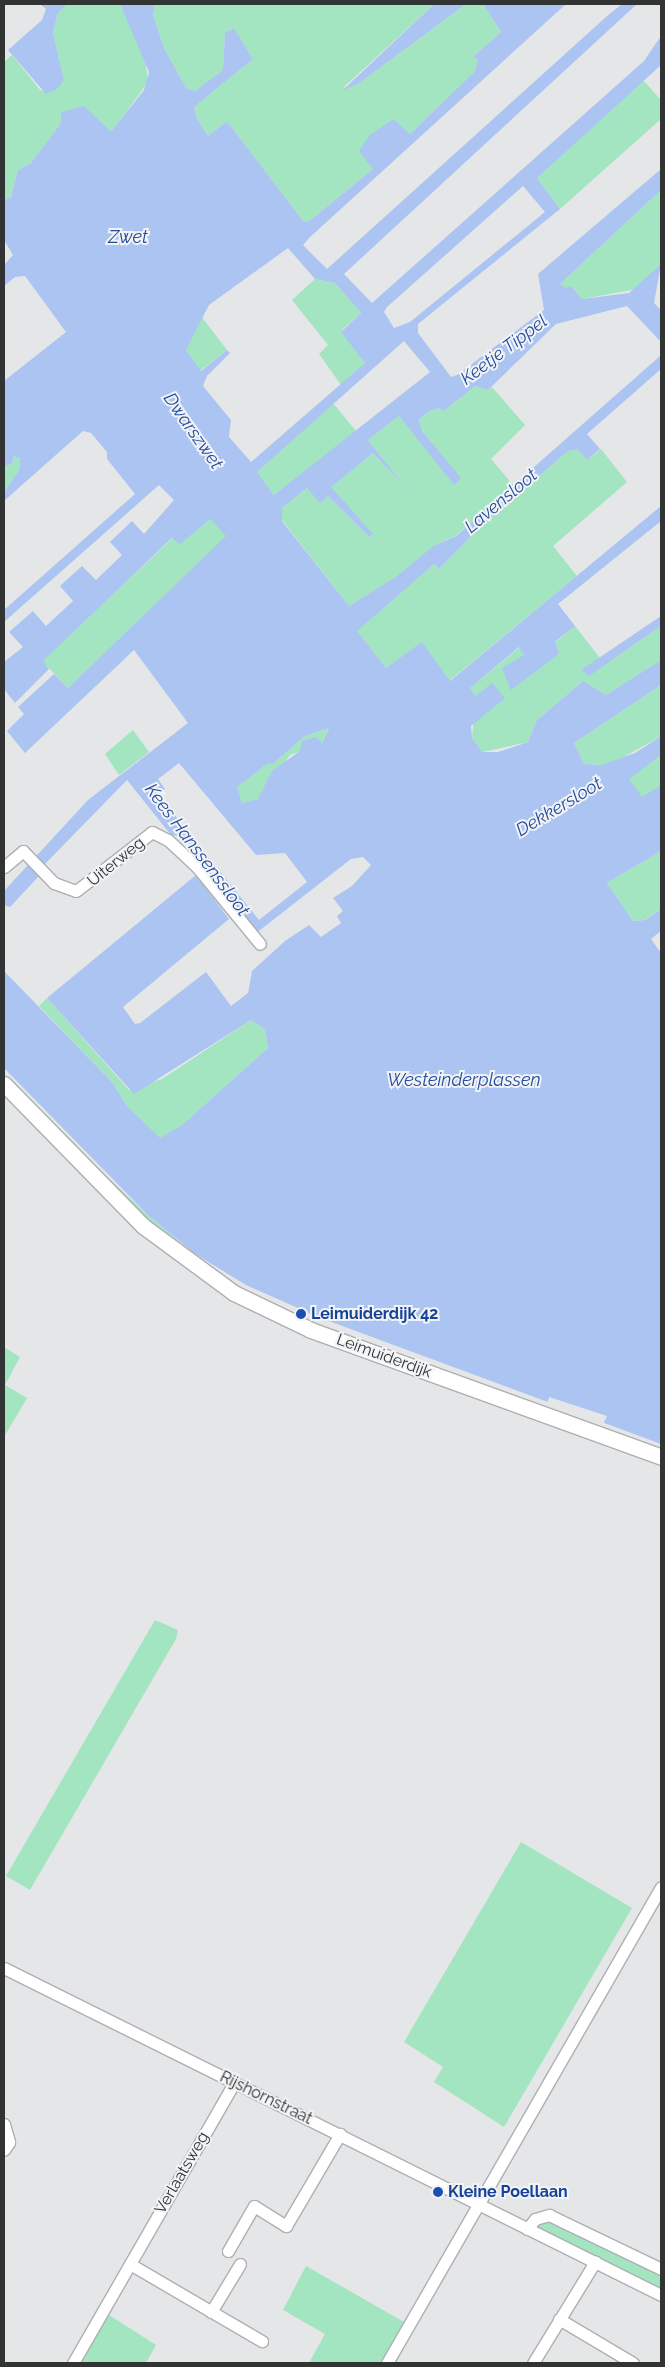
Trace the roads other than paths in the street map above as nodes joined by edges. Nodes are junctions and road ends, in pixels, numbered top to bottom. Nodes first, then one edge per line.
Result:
1 (4, 867) edge
2 (260, 944) dead end
3 (4, 1084) edge
4 (661, 1457) edge
5 (661, 1887) edge
6 (4, 1970) edge
7 (234, 2083) junction
8 (5, 2129) edge
9 (340, 2134) junction
10 (4, 2150) edge
11 (477, 2204) junction
12 (526, 2229) junction
13 (228, 2251) dead end
14 (595, 2262) junction
15 (130, 2264) junction
16 (240, 2264) dead end
17 (661, 2269) edge
18 (661, 2294) edge
19 (211, 2312) junction
20 (559, 2319) junction
21 (262, 2340) dead end
22 (73, 2363) edge
23 (387, 2363) edge
24 (533, 2363) edge
25 (633, 2363) edge

1 - 2 street, Uiterweg
3 - 4 street, Leimuiderdijk
5 - 11 street
6 - 7 street, Rijshornstraat
7 - 9 street, Rijshornstraat
7 - 15 street, Verlaatsweg
8 - 10 street
9 - 11 street, Rijshornstraat
9 - 13 street
11 - 12 street, Rijshornstraat
11 - 23 street
12 - 14 street, Rijshornstraat
12 - 17 street
14 - 18 street, Rijshornstraat
14 - 20 street
15 - 19 street
15 - 22 street, Verlaatsweg
16 - 19 street
19 - 21 street
20 - 24 street
20 - 25 street

